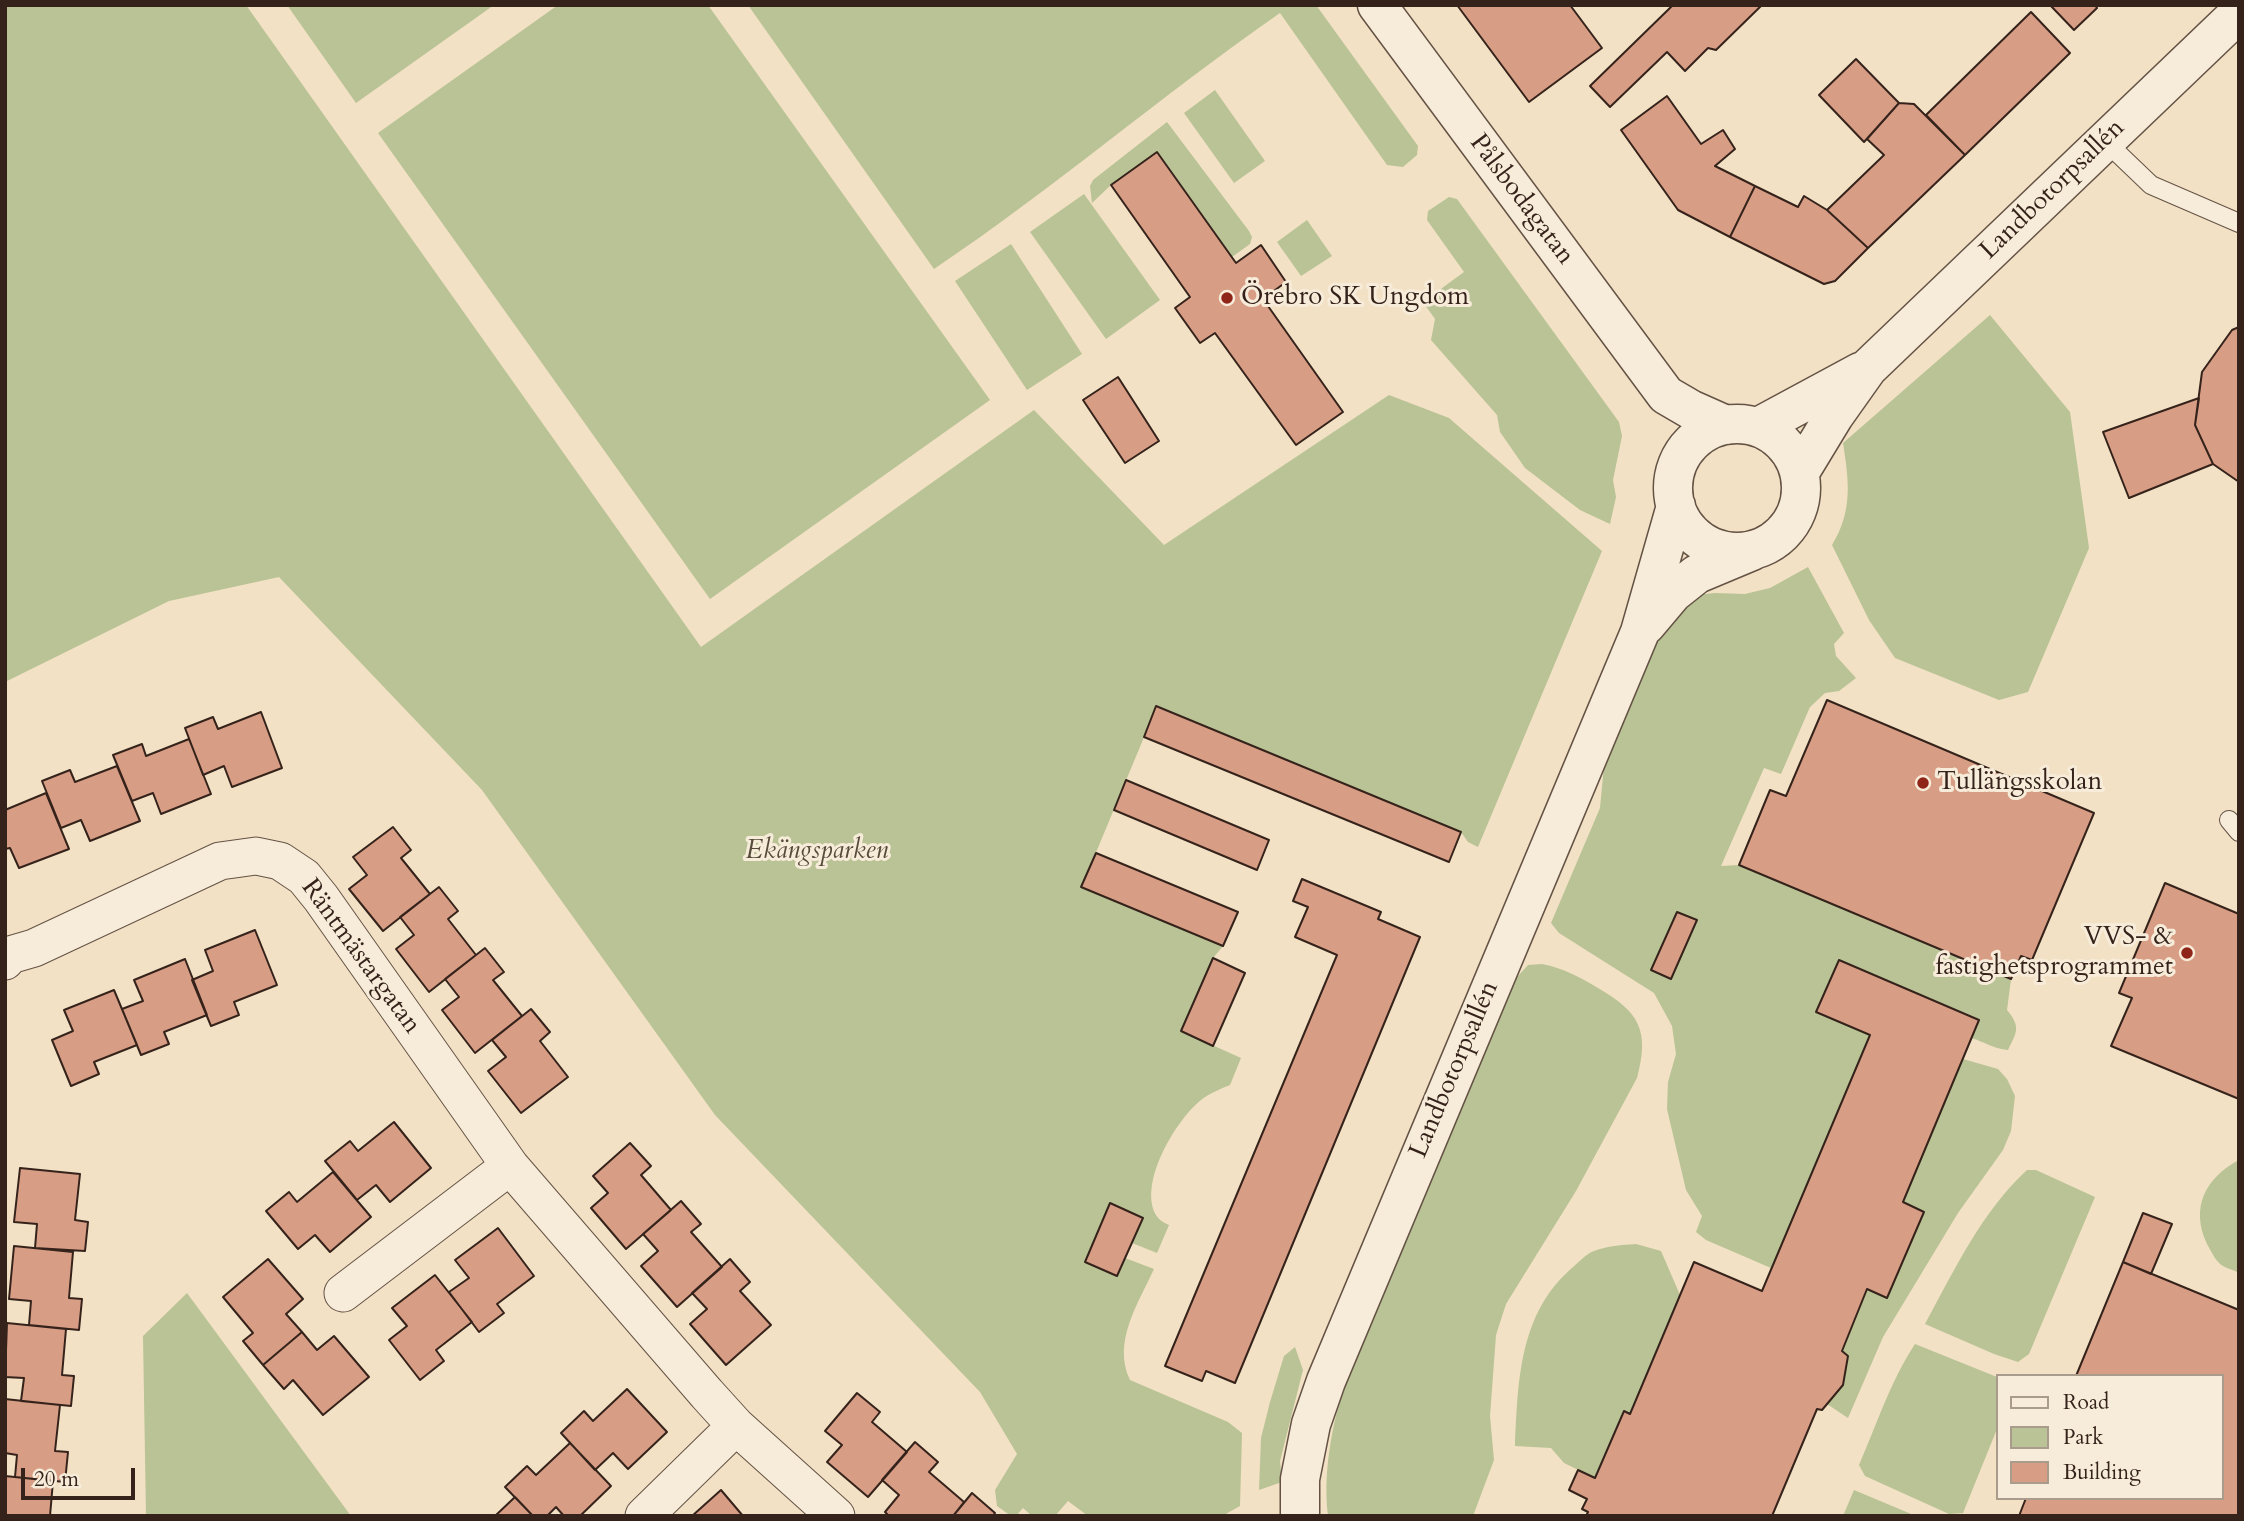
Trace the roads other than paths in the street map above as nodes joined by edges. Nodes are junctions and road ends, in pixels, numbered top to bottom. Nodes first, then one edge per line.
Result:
1 (1377, 5) edge
2 (2239, 13) edge
3 (2104, 140) junction
4 (2239, 223) edge
5 (1868, 368) junction
6 (1666, 395) junction
7 (1742, 426) junction
8 (1676, 468) junction
9 (1800, 472) junction
10 (1676, 506) junction
11 (1757, 549) junction
12 (1640, 632) junction
13 (5, 961) edge
14 (510, 1166) junction
15 (343, 1293) dead end
16 (736, 1426) junction
17 (644, 1516) edge
18 (836, 1516) edge
19 (1300, 1516) edge

1 - 6 street, Pålsbodagatan
2 - 3 street, Landbotorpsallén
3 - 4 lane
3 - 5 street, Landbotorpsallén
5 - 7 street, Landbotorpsallén
5 - 9 street, Landbotorpsallén
6 - 7 street, Pålsbodagatan
6 - 8 street, Pålsbodagatan
7 - 8 street
7 - 9 street
8 - 10 street
9 - 11 street
10 - 11 street
10 - 12 street, Landbotorpsallén
11 - 12 street, Landbotorpsallén
12 - 19 street, Landbotorpsallén
13 - 14 street, Räntmästargatan
14 - 15 street
14 - 16 street, Räntmästargatan
16 - 17 street
16 - 18 street, Räntmästargatan

